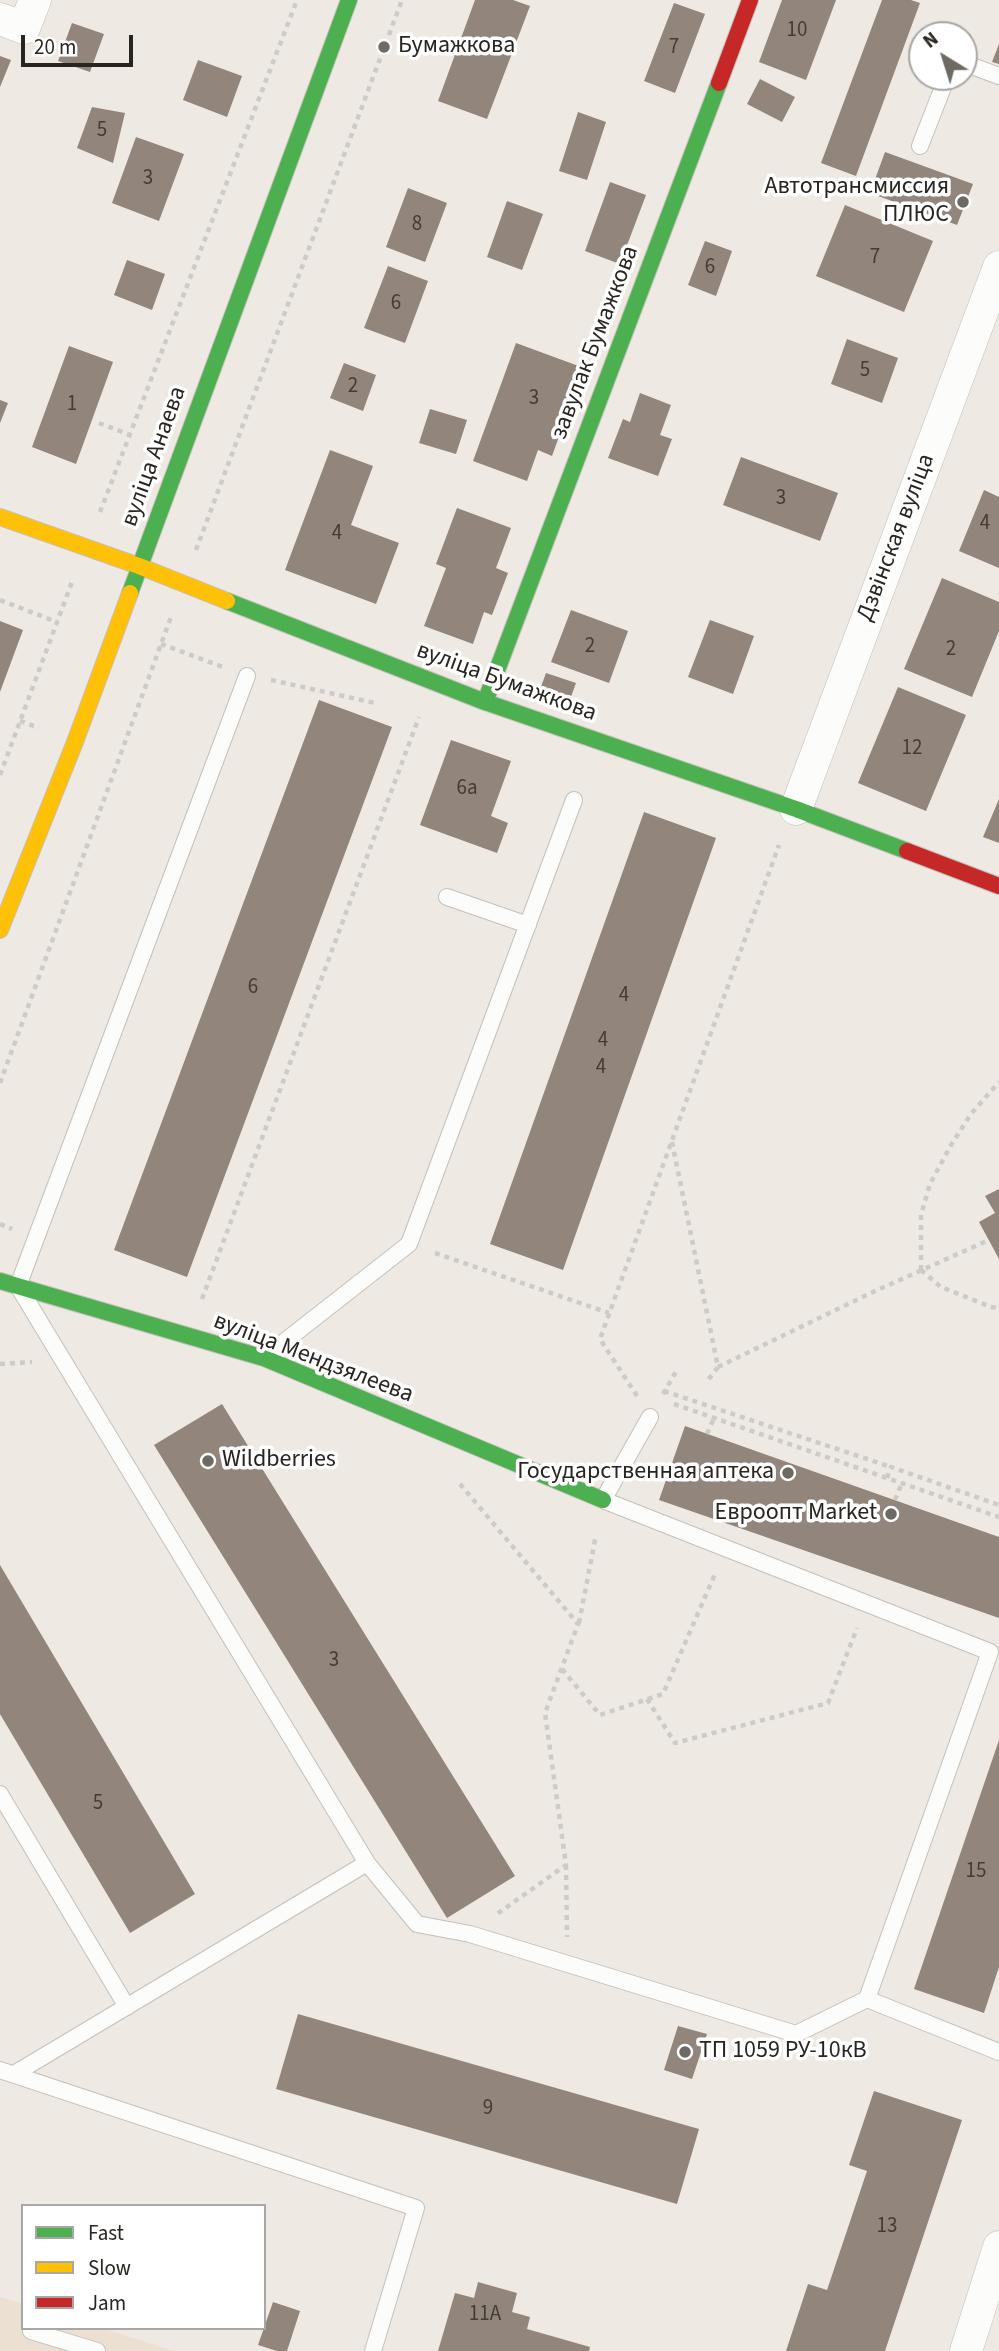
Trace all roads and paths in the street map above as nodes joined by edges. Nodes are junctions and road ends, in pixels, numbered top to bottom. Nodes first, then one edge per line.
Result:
1 (35, 0) edge
2 (297, 0) edge
3 (349, 0) edge
4 (402, 0) edge
5 (750, 0) edge
6 (0, 19) edge
7 (978, 68) edge
8 (999, 76) edge
9 (942, 91) edge
10 (920, 146) dead end
11 (999, 267) edge
12 (99, 423) dead end
13 (130, 435) junction
14 (0, 517) edge
15 (85, 547) junction
16 (139, 566) junction
17 (183, 583) junction
18 (0, 600) edge
19 (57, 622) junction
20 (161, 644) junction
21 (247, 676) junction
22 (485, 702) junction
23 (380, 704) dead end
24 (406, 712) dead end
25 (0, 775) edge
26 (574, 800) dead end
27 (796, 809) junction
28 (779, 845) dead end
29 (999, 886) edge
30 (447, 897) dead end
31 (528, 925) junction
32 (0, 930) edge
33 (999, 1082) edge
34 (0, 1083) edge
35 (672, 1141) junction
36 (989, 1240) dead end
37 (409, 1244) junction
38 (920, 1270) junction
39 (0, 1281) edge
40 (18, 1286) junction
41 (999, 1308) edge
42 (609, 1313) junction
43 (188, 1336) junction
44 (264, 1359) junction
45 (718, 1367) junction
46 (708, 1380) dead end
47 (664, 1391) dead end
48 (671, 1403) dead end
49 (650, 1417) joint
50 (713, 1418) junction
51 (707, 1434) dead end
52 (891, 1467) junction
53 (887, 1478) junction
54 (455, 1479) dead end
55 (902, 1483) junction
56 (603, 1500) junction
57 (895, 1500) dead end
58 (999, 1505) edge
59 (999, 1517) edge
60 (726, 1549) junction
61 (866, 1604) junction
62 (578, 1624) junction
63 (562, 1668) junction
64 (647, 1699) junction
65 (0, 1794) edge
66 (367, 1863) junction
67 (566, 1865) junction
68 (470, 1934) junction
69 (568, 1964) junction
70 (867, 1999) junction
71 (127, 2007) junction
72 (999, 2052) edge
73 (7, 2072) edge
74 (999, 2247) edge
75 (31, 2331) dead end
76 (97, 2351) edge
77 (373, 2351) edge
78 (966, 2351) edge

1 - 6 street
2 - 13 path
3 - 16 street, вуліца Анаева
4 - 17 path
5 - 22 street, завулак Бумажкова
7 - 8 lane
9 - 10 lane
11 - 27 street, Дзвінская вуліца
12 - 13 path
13 - 15 path
14 - 15 street, вуліца Бумажкова
15 - 16 street, вуліца Бумажкова
15 - 19 path
16 - 17 street, вуліца Бумажкова
16 - 32 street, вуліца Анаева
17 - 20 path
17 - 22 street, вуліца Бумажкова
18 - 19 path
19 - 25 path
20 - 21 path
20 - 34 path
21 - 23 path
21 - 40 lane
22 - 27 street, вуліца Бумажкова
24 - 43 path
26 - 31 lane
27 - 29 street, вуліца Бумажкова
28 - 35 path
30 - 31 lane
31 - 37 lane
33 - 38 path
35 - 42 path
35 - 45 path
36 - 38 path
37 - 42 path
37 - 44 lane
38 - 41 path
38 - 45 path
39 - 40 street, вуліца Мендзялеева
40 - 43 street, вуліца Мендзялеева
40 - 66 lane
42 - 49 path
43 - 44 street, вуліца Мендзялеева
44 - 56 street, вуліца Мендзялеева
45 - 46 path
47 - 52 path
48 - 50 path
49 - 56 lane
50 - 51 path
50 - 53 path
52 - 53 path
52 - 58 path
53 - 55 path
54 - 62 path
55 - 57 path
55 - 59 path
56 - 60 lane
56 - 62 path
60 - 61 lane
60 - 64 path
61 - 64 path
61 - 70 lane
62 - 63 path
63 - 64 path
63 - 67 path
65 - 71 lane
66 - 68 lane
66 - 71 lane
67 - 68 path
67 - 69 path
68 - 69 lane
69 - 70 lane
70 - 72 lane
71 - 73 lane
73 - 77 lane
74 - 78 street
75 - 76 lane

